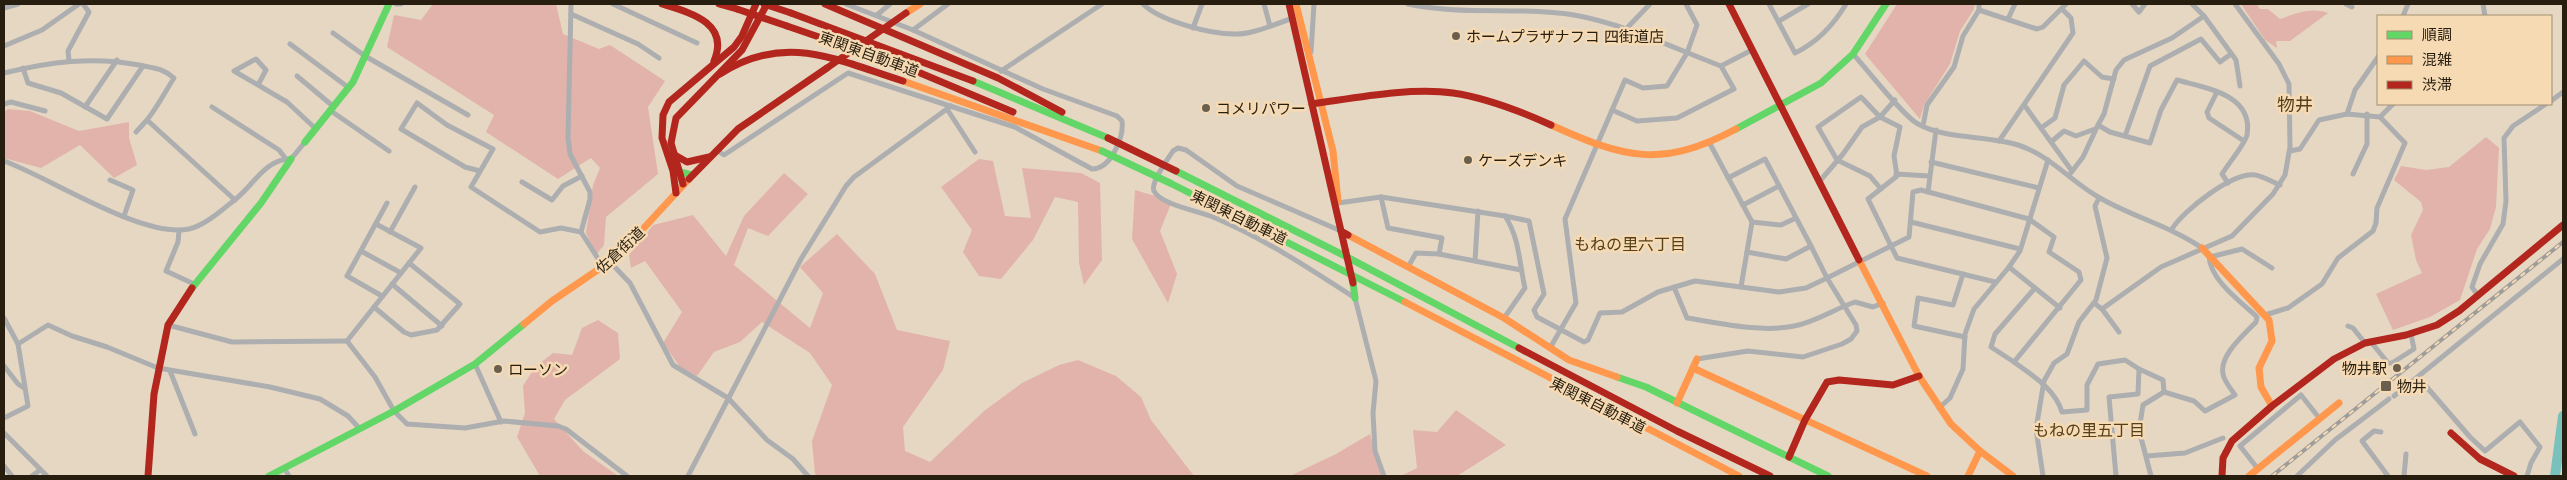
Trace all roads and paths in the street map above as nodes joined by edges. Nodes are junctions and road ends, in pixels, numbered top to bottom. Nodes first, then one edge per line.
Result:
1 (18, 4) edge
2 (79, 4) edge
3 (83, 4) edge
4 (389, 4) edge
5 (396, 4) edge
6 (401, 4) edge
7 (571, 4) edge
8 (613, 4) edge
9 (662, 4) edge
10 (719, 4) edge
11 (756, 4) edge
12 (765, 4) edge
13 (824, 4) edge
14 (846, 4) edge
15 (890, 4) edge
16 (920, 4) edge
17 (948, 4) edge
18 (1102, 4) edge
19 (1143, 4) edge
20 (1202, 4) edge
21 (1264, 4) edge
22 (1289, 4) edge
23 (1296, 4) edge
24 (1314, 4) edge
25 (1408, 4) edge
26 (1505, 4) edge
27 (1541, 4) edge
28 (1650, 4) edge
29 (1686, 4) edge
30 (1729, 4) edge
31 (1770, 4) edge
32 (1808, 4) edge
33 (1846, 4) edge
34 (1886, 4) edge
35 (1979, 4) edge
36 (2015, 4) edge
37 (2066, 4) edge
38 (2132, 4) edge
39 (2145, 4) edge
40 (2192, 4) edge
41 (2235, 4) edge
42 (2346, 4) edge
43 (1466, 6) edge
44 (2352, 7) dead end
45 (4, 8) edge
46 (2062, 8) junction
47 (1505, 10) junction
48 (1979, 10) junction
49 (1538, 11) junction
50 (571, 14) junction
51 (877, 15) junction
52 (2204, 16) junction
53 (1291, 19) junction
54 (2008, 19) junction
55 (1779, 21) junction
56 (1270, 26) junction
57 (1193, 28) junction
58 (1626, 29) junction
59 (913, 30) junction
60 (332, 33) dead end
61 (290, 44) dead end
62 (697, 44) dead end
63 (4, 46) edge
64 (1752, 50) junction
65 (1687, 53) junction
66 (1309, 54) junction
67 (1853, 54) junction
68 (2231, 54) junction
69 (365, 56) junction
70 (659, 58) dead end
71 (2377, 58) edge
72 (117, 60) junction
73 (69, 61) junction
74 (144, 66) junction
75 (1721, 66) junction
76 (23, 68) junction
77 (710, 68) junction
78 (1002, 70) junction
79 (4, 73) edge
80 (720, 74) junction
81 (297, 76) dead end
82 (2114, 79) junction
83 (258, 85) junction
84 (2240, 86) dead end
85 (349, 88) junction
86 (2217, 92) junction
87 (2563, 92) edge
88 (1895, 100) junction
89 (2552, 100) edge
90 (1322, 103) junction
91 (4, 104) edge
92 (1312, 104) junction
93 (2392, 105) edge
94 (2544, 105) edge
95 (85, 106) junction
96 (1779, 106) junction
97 (2024, 106) junction
98 (212, 107) dead end
99 (949, 108) junction
100 (333, 109) junction
101 (1612, 110) junction
102 (45, 111) dead end
103 (2348, 114) junction
104 (2367, 114) junction
105 (468, 115) dead end
106 (1880, 117) junction
107 (2380, 118) junction
108 (147, 120) junction
109 (1923, 126) junction
110 (2097, 127) junction
111 (2040, 128) junction
112 (316, 129) junction
113 (1936, 130) junction
114 (136, 132) dead end
115 (2125, 136) junction
116 (1108, 138) junction
117 (1999, 140) junction
118 (2244, 141) junction
119 (305, 142) joint
120 (1709, 142) junction
121 (2051, 142) junction
122 (1597, 146) junction
123 (716, 150) junction
124 (389, 151) dead end
125 (1102, 151) junction
126 (2290, 151) junction
127 (974, 152) dead end
128 (673, 154) junction
129 (709, 157) junction
130 (289, 159) junction
131 (1837, 160) junction
132 (2048, 160) junction
133 (4, 162) edge
134 (1931, 162) junction
135 (671, 168) junction
136 (480, 171) junction
137 (680, 173) junction
138 (1896, 174) junction
139 (2070, 174) junction
140 (2353, 174) dead end
141 (692, 175) junction
142 (582, 176) junction
143 (1929, 176) junction
144 (1728, 178) junction
145 (110, 180) dead end
146 (522, 182) dead end
147 (1819, 182) junction
148 (2228, 183) junction
149 (683, 184) junction
150 (2280, 185) junction
151 (1779, 186) junction
152 (415, 187) dead end
153 (2039, 188) junction
154 (1880, 189) junction
155 (1928, 192) junction
156 (676, 193) junction
157 (1381, 197) junction
158 (2099, 198) junction
159 (235, 200) junction
160 (387, 203) dead end
161 (1338, 204) junction
162 (1743, 205) junction
163 (1478, 211) junction
164 (124, 216) junction
165 (1505, 216) junction
166 (1796, 218) junction
167 (2029, 219) junction
168 (1752, 222) junction
169 (1911, 222) junction
170 (376, 224) junction
171 (2563, 225) edge
172 (2172, 229) junction
173 (179, 230) junction
174 (1341, 231) junction
175 (390, 232) junction
176 (581, 232) junction
177 (1811, 246) junction
178 (1892, 247) junction
179 (2202, 248) junction
180 (2020, 249) junction
181 (361, 251) junction
182 (1747, 252) junction
183 (1440, 254) junction
184 (2209, 256) junction
185 (2563, 259) edge
186 (1475, 261) junction
187 (610, 262) junction
188 (1860, 262) junction
189 (409, 263) junction
190 (1408, 267) junction
191 (2009, 267) junction
192 (604, 268) junction
193 (2272, 268) dead end
194 (1521, 270) junction
195 (401, 273) junction
196 (1963, 274) junction
197 (1827, 278) junction
198 (1995, 282) junction
199 (194, 284) junction
200 (392, 284) junction
201 (1674, 287) junction
202 (1741, 287) junction
203 (2035, 288) junction
204 (2315, 290) junction
205 (382, 296) junction
206 (2478, 296) junction
207 (1354, 298) junction
208 (2313, 298) dead end
209 (1882, 302) junction
210 (2094, 303) junction
211 (1844, 306) junction
212 (374, 307) junction
213 (2060, 308) junction
214 (2102, 309) junction
215 (2265, 315) junction
216 (4, 318) edge
217 (1504, 318) junction
218 (168, 325) junction
219 (442, 326) junction
220 (2348, 326) dead end
221 (1560, 329) junction
222 (2119, 332) dead end
223 (2411, 334) junction
224 (1965, 337) junction
225 (347, 341) junction
226 (2368, 342) junction
227 (18, 344) junction
228 (1550, 348) junction
229 (1697, 359) joint
230 (2014, 362) junction
231 (475, 364) junction
232 (4, 366) edge
233 (158, 368) junction
234 (1693, 368) junction
235 (2139, 369) junction
236 (170, 371) junction
237 (1919, 376) junction
238 (2418, 377) junction
239 (2043, 384) junction
240 (24, 388) junction
241 (2164, 392) junction
242 (728, 398) junction
243 (1677, 403) junction
244 (2339, 403) dead end
245 (2272, 406) junction
246 (1939, 408) junction
247 (394, 410) junction
248 (5, 416) edge
249 (2320, 419) junction
250 (1805, 420) junction
251 (501, 422) junction
252 (360, 429) junction
253 (2381, 432) dead end
254 (4, 433) edge
255 (2451, 433) dead end
256 (195, 434) dead end
257 (2223, 438) dead end
258 (1980, 451) junction
259 (2406, 454) dead end
260 (2147, 456) junction
261 (1789, 457) junction
262 (4, 466) edge
263 (284, 468) junction
264 (2258, 469) junction
265 (40, 470) junction
266 (10, 475) edge
267 (32, 476) edge
268 (46, 476) edge
269 (148, 476) edge
270 (269, 476) edge
271 (289, 476) edge
272 (627, 476) edge
273 (688, 476) edge
274 (808, 476) edge
275 (1384, 476) edge
276 (1739, 476) edge
277 (1770, 476) edge
278 (1828, 476) edge
279 (1927, 476) edge
280 (1968, 476) edge
281 (2013, 476) edge
282 (2043, 476) edge
283 (2116, 476) edge
284 (2151, 476) edge
285 (2222, 476) edge
286 (2249, 476) edge
287 (2297, 476) edge
288 (2388, 476) edge
289 (2404, 476) edge
290 (2514, 476) edge
291 (2527, 476) edge

1 - 45 street
2 - 63 street
3 - 73 street
4 - 69 main road
5 - 6 street
7 - 50 street
8 - 62 street
9 - 77 main road
10 - 125 main road, 東関東自動車道, bridge
11 - 77 main road
12 - 80 main road
12 - 116 main road, 東関東自動車道, bridge
13 - 116 main road
14 - 51 street
15 - 51 street
16 - 123 main road, 佐倉街道, bridge
17 - 59 street
18 - 78 street
19 - 57 street
20 - 57 street
21 - 56 street
22 - 53 main road
23 - 66 main road
24 - 66 street
25 - 43 street
26 - 47 street
27 - 49 street
28 - 58 street
29 - 65 street
30 - 64 main road
31 - 55 street
32 - 55 street
33 - 55 street
34 - 67 main road
35 - 48 street
36 - 54 street
37 - 46 street
38 - 39 street
40 - 52 street
41 - 126 street
42 - 44 street
43 - 47 street
46 - 54 street
46 - 97 street
47 - 49 street
48 - 54 street
48 - 109 street
49 - 58 street
50 - 70 street
50 - 142 street
51 - 59 street
52 - 68 street
52 - 82 street
53 - 56 street
53 - 92 main road
56 - 57 street
58 - 65 street
59 - 78 street
60 - 69 street
61 - 85 street
64 - 75 street
64 - 96 main road
65 - 75 street
65 - 101 street
66 - 90 main road
67 - 88 street
67 - 96 main road
68 - 84 street
68 - 115 street
69 - 85 main road
69 - 105 street
71 - 103 street
72 - 73 street
72 - 74 street
72 - 95 street
73 - 76 street
74 - 95 street
74 - 108 street
75 - 101 street
76 - 79 street
76 - 95 street
77 - 135 main road
78 - 99 street
80 - 125 main road
80 - 128 main road
81 - 100 street
82 - 110 street
82 - 111 street
83 - 83 street
83 - 112 street
85 - 100 main road
86 - 115 street
86 - 118 street
86 - 118 street
87 - 89 street
88 - 106 street
88 - 109 street
90 - 92 main road
90 - 122 main road
90 - 161 main road
91 - 102 street
92 - 174 main road
93 - 107 street
94 - 206 street
96 - 120 main road
96 - 147 main road
97 - 111 street
97 - 117 street
98 - 130 street
99 - 123 street
99 - 127 street
99 - 242 street
100 - 112 main road
100 - 124 street
101 - 122 street
103 - 104 street
103 - 126 street
104 - 107 street
104 - 140 street
106 - 131 street
106 - 131 street
106 - 138 street
107 - 204 street
108 - 114 street
108 - 159 street
109 - 113 street
110 - 115 street
110 - 121 street
110 - 139 street
111 - 121 street
112 - 119 main road
113 - 117 street
113 - 134 street
116 - 277 main road, 東関東自動車道, bridge
117 - 132 street
118 - 148 street
119 - 130 street
120 - 122 main road
120 - 144 street
121 - 139 street
122 - 221 street
123 - 129 main road, 佐倉街道
125 - 276 main road, 東関東自動車道, bridge
126 - 150 street
128 - 129 main road
128 - 137 main road
129 - 141 main road, 佐倉街道
130 - 159 street
130 - 199 main road
131 - 147 street
131 - 154 street
132 - 139 street
132 - 153 street
133 - 164 street
134 - 143 street
134 - 153 street
135 - 137 main road
135 - 156 main road
136 - 136 street
136 - 176 street
137 - 141 main road
137 - 149 main road
138 - 143 street
138 - 154 street
139 - 158 street
141 - 149 main road, 佐倉街道
142 - 146 street
142 - 176 street
143 - 155 street
144 - 151 street
144 - 162 street
145 - 164 street
147 - 188 main road
148 - 150 street
148 - 172 street
149 - 156 main road, 佐倉街道
150 - 179 street
151 - 162 street
151 - 166 street
152 - 175 street
153 - 167 street
154 - 178 street
155 - 167 street
155 - 169 street
156 - 187 main road, 佐倉街道
157 - 161 street
157 - 163 street
157 - 183 street
158 - 172 street
158 - 210 street
159 - 173 street
160 - 170 street
161 - 174 main road
162 - 168 street
163 - 165 street
163 - 186 street
164 - 173 street
165 - 194 street
165 - 221 street
166 - 168 street
166 - 177 street
167 - 180 street
167 - 213 street
168 - 182 street
169 - 178 street
169 - 180 street
170 - 175 street
170 - 181 street
171 - 206 main road
172 - 179 street
173 - 199 street
174 - 190 main road
174 - 207 main road, bridge
174 - 207 street
175 - 189 street
176 - 192 street
177 - 182 street
177 - 197 street
178 - 188 street
178 - 196 street
179 - 184 main road
179 - 214 street
180 - 191 street
181 - 195 street
181 - 205 street
182 - 202 street
183 - 186 street
183 - 190 street
184 - 193 street
184 - 215 main road
184 - 241 street
185 - 238 street
186 - 194 street
187 - 192 main road, 佐倉街道
187 - 242 street
188 - 197 street
188 - 209 main road
189 - 195 street
189 - 219 street
190 - 217 main road
191 - 198 street
191 - 203 street
192 - 231 main road, 佐倉街道
194 - 217 street
195 - 200 street
196 - 198 street
196 - 224 street
197 - 202 street
197 - 211 street
198 - 224 street
199 - 218 main road
200 - 205 street
200 - 219 street
201 - 202 street
201 - 211 street
201 - 221 street
203 - 213 street
203 - 230 street
204 - 208 street
204 - 215 street
205 - 212 street
206 - 223 main road
207 - 275 street
209 - 211 street
209 - 237 main road
210 - 214 street
210 - 239 street
211 - 229 street
212 - 219 street
212 - 225 street
213 - 230 street
214 - 222 street
215 - 245 main road
216 - 227 street
217 - 228 main road
218 - 225 street
218 - 233 main road
220 - 226 street
221 - 228 street
223 - 226 main road
223 - 226 street
224 - 246 street
225 - 247 street
226 - 245 main road
227 - 233 street
227 - 240 street
228 - 243 main road
229 - 234 main road
230 - 239 street
231 - 247 main road, 佐倉街道
231 - 251 street
232 - 240 street
233 - 236 street
233 - 269 main road
234 - 243 main road
234 - 250 main road
235 - 239 street
235 - 241 street
235 - 283 street
236 - 252 street
236 - 256 street
237 - 246 main road
237 - 250 main road
238 - 287 street
238 - 291 street
239 - 282 street
240 - 248 street
241 - 260 street
242 - 273 street
242 - 274 street
243 - 261 main road
244 - 249 main road
245 - 285 main road
246 - 258 main road
247 - 251 street
247 - 252 main road, 佐倉街道
249 - 264 main road
249 - 264 street
250 - 261 main road
250 - 279 main road
251 - 272 street
252 - 263 main road, 佐倉街道
253 - 288 street
254 - 265 street
255 - 290 main road
257 - 260 street
258 - 280 main road
258 - 281 main road
259 - 289 street
260 - 284 street
261 - 278 main road
262 - 266 street
263 - 270 main road, 佐倉街道
263 - 271 street
264 - 286 main road
265 - 267 street
265 - 268 street

